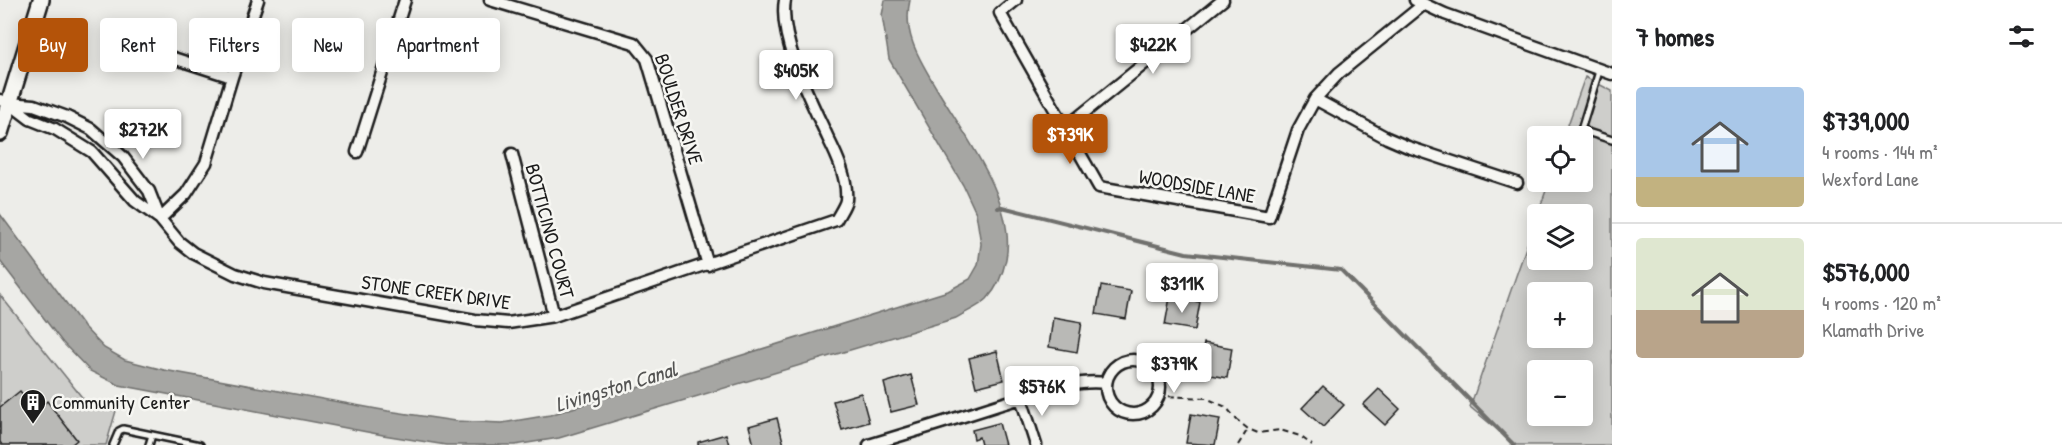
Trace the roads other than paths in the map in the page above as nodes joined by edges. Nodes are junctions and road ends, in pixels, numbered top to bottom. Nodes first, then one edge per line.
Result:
1 (41, 0) edge
2 (258, 0) edge
3 (405, 0) edge
4 (490, 0) edge
5 (785, 0) edge
6 (1016, 0) edge
7 (1223, 0) edge
8 (1419, 2) edge
9 (177, 59) edge
10 (1600, 68) junction
11 (1612, 74) edge
12 (232, 77) junction
13 (1315, 99) junction
14 (4, 102) edge
15 (1065, 128) junction
16 (0, 133) edge
17 (1612, 140) edge
18 (357, 152) dead end
19 (512, 154) dead end
20 (1516, 183) dead end
21 (160, 219) junction
22 (708, 265) junction
23 (554, 316) junction
24 (1106, 383) junction
25 (1021, 398) junction
26 (152, 435) junction
27 (184, 443) edge
28 (113, 445) edge
29 (149, 445) edge
30 (200, 445) edge
31 (869, 445) edge
32 (1036, 445) edge

1 - 14 main road
2 - 12 street
3 - 18 street
4 - 22 street, BOULDER DRIVE
5 - 22 street, STONE CREEK DRIVE
6 - 15 street
7 - 15 street
8 - 10 street
8 - 13 street, WOODSIDE LANE
9 - 12 street
10 - 11 street
10 - 17 lane
12 - 21 street
13 - 15 street, WOODSIDE LANE
13 - 20 street
14 - 16 main road
14 - 21 street, STONE CREEK DRIVE
14 - 21 street, STONE CREEK DRIVE
19 - 23 street, BOTTICINO COURT
21 - 23 street, STONE CREEK DRIVE
22 - 23 street, STONE CREEK DRIVE
24 - 24 street
24 - 25 street
25 - 31 street
25 - 32 street
26 - 27 lane
26 - 28 lane
26 - 29 lane
27 - 30 lane

